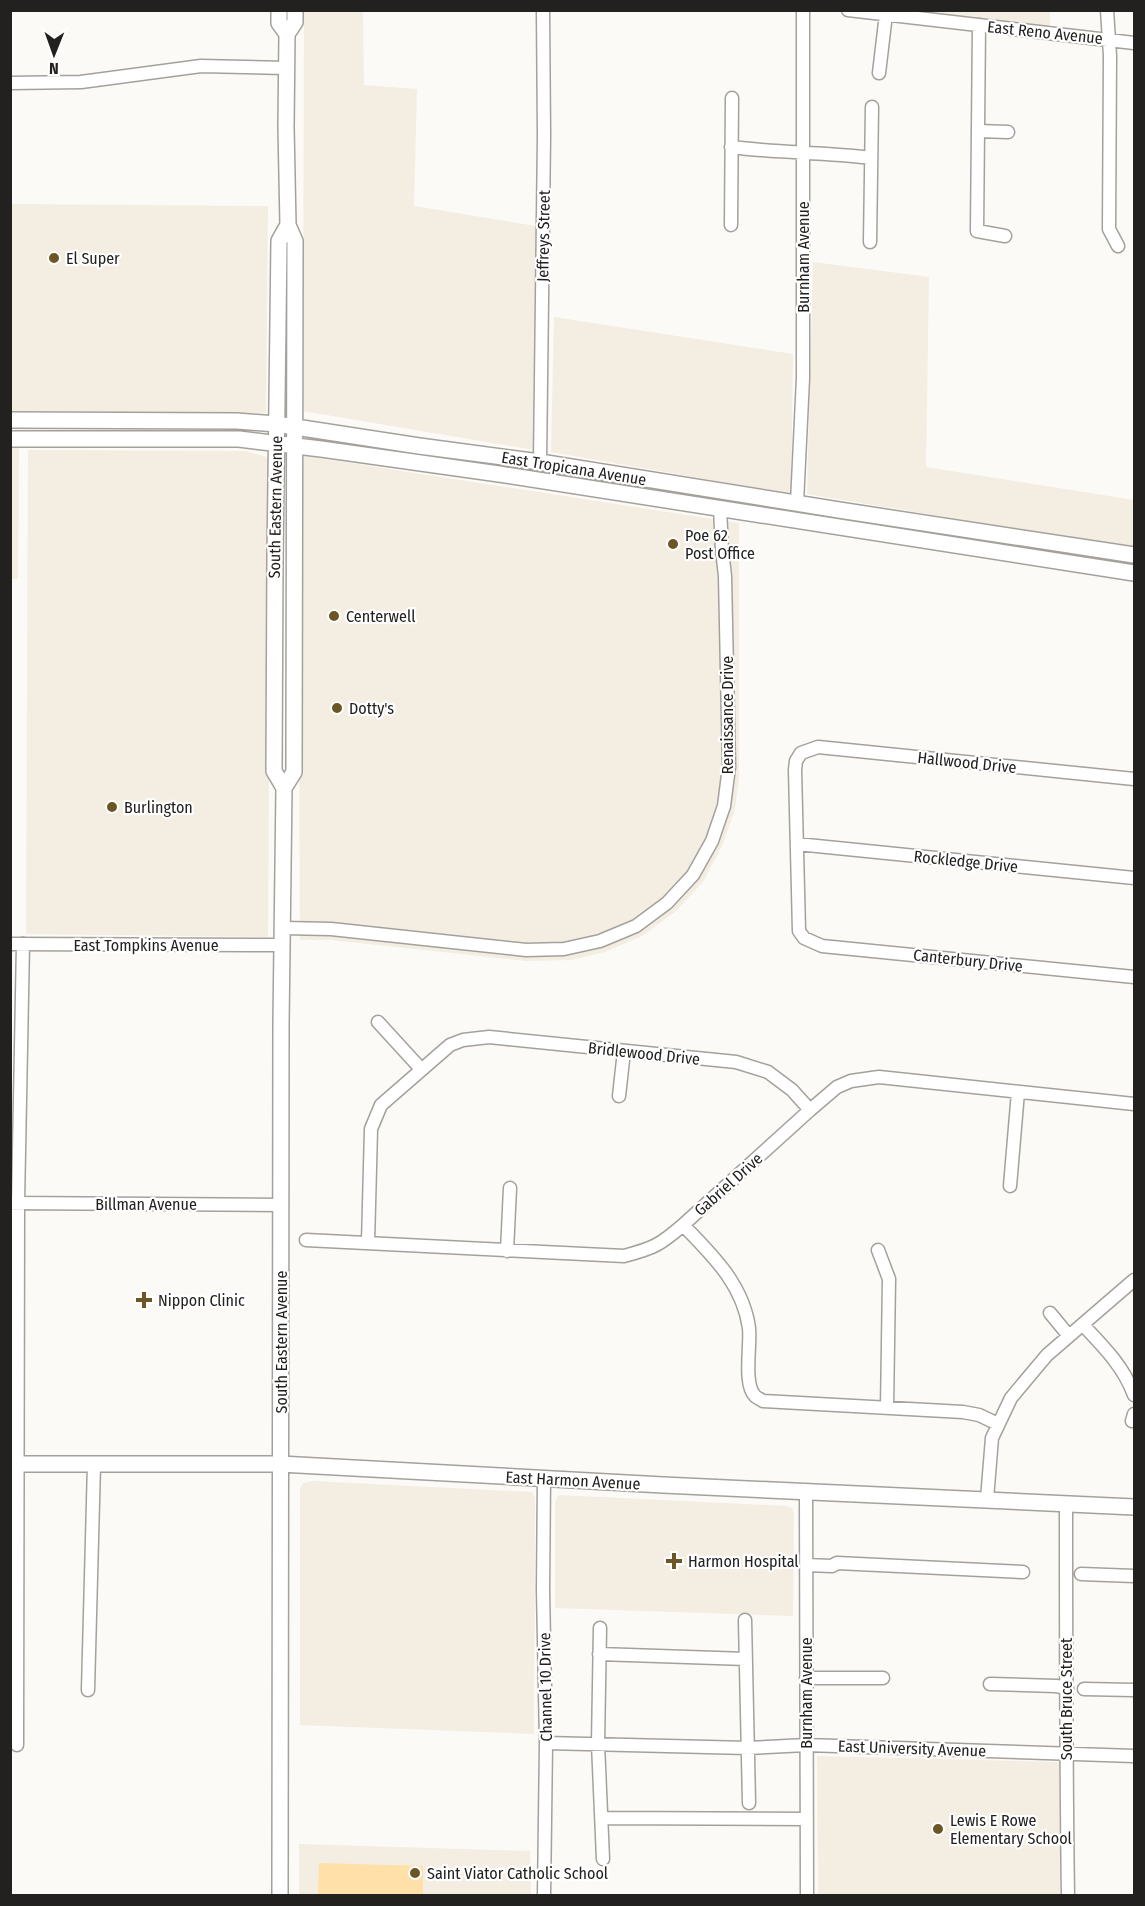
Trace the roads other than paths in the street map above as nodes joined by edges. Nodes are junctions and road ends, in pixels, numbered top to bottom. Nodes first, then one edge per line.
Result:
1 (279, 10) edge
2 (296, 10) edge
3 (543, 10) edge
4 (803, 10) edge
5 (848, 10) edge
6 (1107, 10) edge
7 (886, 14) junction
8 (979, 25) junction
9 (287, 33) junction
10 (1108, 40) junction
11 (1134, 43) edge
12 (286, 68) junction
13 (879, 73) dead end
14 (10, 82) edge
15 (732, 98) dead end
16 (872, 107) dead end
17 (978, 131) junction
18 (1008, 132) dead end
19 (731, 147) junction
20 (803, 153) junction
21 (871, 158) junction
22 (288, 225) junction
23 (731, 225) dead end
24 (1005, 236) dead end
25 (870, 242) dead end
26 (1118, 246) dead end
27 (10, 420) edge
28 (30, 420) junction
29 (113, 420) junction
30 (276, 424) junction
31 (10, 427) edge
32 (295, 427) junction
33 (10, 439) edge
34 (26, 439) junction
35 (276, 444) junction
36 (295, 446) junction
37 (540, 462) junction
38 (589, 470) junction
39 (499, 474) junction
40 (542, 481) junction
41 (798, 503) junction
42 (720, 508) junction
43 (839, 510) junction
44 (754, 514) junction
45 (790, 520) junction
46 (1062, 544) junction
47 (975, 548) junction
48 (1118, 553) junction
49 (1134, 555) edge
50 (1047, 560) junction
51 (1134, 573) edge
52 (274, 620) junction
53 (295, 676) junction
54 (274, 705) junction
55 (294, 756) junction
56 (1134, 779) edge
57 (284, 788) junction
58 (797, 844) junction
59 (1134, 878) edge
60 (283, 928) junction
61 (17, 944) edge
62 (282, 945) junction
63 (1134, 977) edge
64 (378, 1022) dead end
65 (624, 1051) junction
66 (421, 1069) junction
67 (1018, 1092) junction
68 (619, 1096) dead end
69 (1134, 1104) edge
70 (810, 1110) junction
71 (1010, 1186) dead end
72 (510, 1188) dead end
73 (14, 1203) edge
74 (281, 1205) junction
75 (683, 1225) junction
76 (306, 1240) dead end
77 (368, 1243) junction
78 (878, 1250) dead end
79 (507, 1251) junction
80 (1134, 1280) edge
81 (1050, 1313) dead end
82 (1083, 1325) junction
83 (1069, 1336) junction
84 (1134, 1395) edge
85 (887, 1408) junction
86 (998, 1424) junction
87 (15, 1464) edge
88 (93, 1464) junction
89 (280, 1464) junction
90 (544, 1478) junction
91 (806, 1491) junction
92 (987, 1499) junction
93 (1066, 1503) junction
94 (1134, 1507) edge
95 (806, 1562) junction
96 (1023, 1572) dead end
97 (1081, 1574) dead end
98 (1134, 1576) edge
99 (745, 1620) dead end
100 (600, 1629) dead end
101 (599, 1654) junction
102 (746, 1659) junction
103 (806, 1678) junction
104 (883, 1678) dead end
105 (14, 1679) edge
106 (990, 1684) dead end
107 (1067, 1688) junction
108 (1084, 1689) dead end
109 (88, 1690) dead end
110 (1134, 1690) edge
111 (546, 1743) junction
112 (598, 1744) junction
113 (17, 1745) dead end
114 (806, 1745) junction
115 (748, 1748) junction
116 (1066, 1752) junction
117 (1134, 1756) edge
118 (749, 1803) dead end
119 (602, 1818) junction
120 (807, 1819) junction
121 (603, 1858) dead end
122 (280, 1896) edge
123 (544, 1896) edge
124 (807, 1896) edge
125 (1068, 1896) edge

1 - 9 main road, South Eastern Avenue
2 - 9 main road, South Eastern Avenue
3 - 37 street, Jeffreys Street
4 - 20 street, Burnham Avenue
5 - 7 street, East Reno Avenue
6 - 10 street
7 - 8 street, East Reno Avenue
7 - 13 street
8 - 10 street, East Reno Avenue
8 - 17 street
9 - 12 main road, South Eastern Avenue
10 - 11 street, East Reno Avenue
10 - 26 street
12 - 14 street
12 - 22 main road, South Eastern Avenue
15 - 19 street
16 - 21 street
17 - 18 street
17 - 24 street
19 - 20 street
19 - 23 street
20 - 21 street
20 - 41 street, Burnham Avenue
21 - 25 street
22 - 30 main road, South Eastern Avenue
22 - 32 main road, South Eastern Avenue
27 - 28 main road, East Tropicana Avenue
28 - 29 main road, East Tropicana Avenue
28 - 31 main road
29 - 30 main road, East Tropicana Avenue
29 - 34 main road
30 - 32 main road, East Tropicana Avenue
30 - 35 main road, South Eastern Avenue
32 - 36 main road, South Eastern Avenue
32 - 37 main road, East Tropicana Avenue
33 - 34 main road, East Tropicana Avenue
34 - 35 main road, East Tropicana Avenue
35 - 36 main road, East Tropicana Avenue
35 - 52 main road, South Eastern Avenue
36 - 39 main road, East Tropicana Avenue
36 - 53 main road, South Eastern Avenue
37 - 38 main road, East Tropicana Avenue
37 - 39 main road
38 - 40 main road
38 - 41 main road, East Tropicana Avenue
39 - 40 main road, East Tropicana Avenue
40 - 42 main road, East Tropicana Avenue
41 - 43 main road, East Tropicana Avenue
41 - 44 main road
42 - 44 main road, East Tropicana Avenue
42 - 60 street, Renaissance Drive
43 - 45 main road
43 - 46 main road, East Tropicana Avenue
44 - 45 main road, East Tropicana Avenue
45 - 47 main road, East Tropicana Avenue
46 - 47 main road
46 - 48 main road, East Tropicana Avenue
47 - 50 main road, East Tropicana Avenue
48 - 49 main road, East Tropicana Avenue
48 - 50 main road
50 - 51 main road, East Tropicana Avenue
52 - 53 main road
52 - 54 main road, South Eastern Avenue
53 - 55 main road, South Eastern Avenue
54 - 55 main road
54 - 57 main road, South Eastern Avenue
55 - 57 main road, South Eastern Avenue
56 - 58 street, Hallwood Drive
57 - 60 main road, South Eastern Avenue
58 - 59 street, Rockledge Drive
58 - 63 street, Canterbury Drive
60 - 62 main road, South Eastern Avenue
61 - 62 street, East Tompkins Avenue
61 - 73 street
62 - 74 main road, South Eastern Avenue
64 - 66 street
65 - 66 street, Bridlewood Drive
65 - 68 street
65 - 70 street, Bridlewood Drive
66 - 77 street
67 - 69 street, Gabriel Drive
67 - 70 street, Gabriel Drive
67 - 71 street
70 - 75 street, Gabriel Drive
72 - 79 street
73 - 74 street, Billman Avenue
73 - 87 street
74 - 89 main road, South Eastern Avenue
75 - 79 street, Gabriel Drive
75 - 85 street
76 - 77 street, Gabriel Drive
77 - 79 street, Gabriel Drive
78 - 85 street
80 - 82 street
81 - 83 street
82 - 83 street
82 - 84 street
83 - 86 street
85 - 86 street
86 - 92 street
87 - 88 main road, East Harmon Avenue
87 - 105 street
88 - 89 main road, East Harmon Avenue
88 - 109 street
89 - 90 main road, East Harmon Avenue
89 - 122 main road, South Eastern Avenue
90 - 91 main road, East Harmon Avenue
90 - 111 street, Channel 10 Drive
91 - 92 main road, East Harmon Avenue
91 - 95 street, Burnham Avenue
92 - 93 main road, East Harmon Avenue
93 - 94 main road, East Harmon Avenue
93 - 107 street, South Bruce Street
95 - 96 street
95 - 103 street, Burnham Avenue
97 - 98 street
99 - 102 street
100 - 101 street
101 - 102 street
101 - 112 street
102 - 115 street
103 - 104 street
103 - 114 street, Burnham Avenue
105 - 113 street
106 - 107 street
107 - 116 street, South Bruce Street
108 - 110 street
111 - 112 street, East University Avenue
111 - 123 street, Channel 10 Drive
112 - 115 street, East University Avenue
112 - 119 street
114 - 115 street, East University Avenue
114 - 116 street, East University Avenue
114 - 120 street, Burnham Avenue
115 - 118 street
116 - 117 street, East University Avenue
116 - 125 street, South Bruce Street
119 - 120 street
119 - 121 street
120 - 124 street, Burnham Avenue

